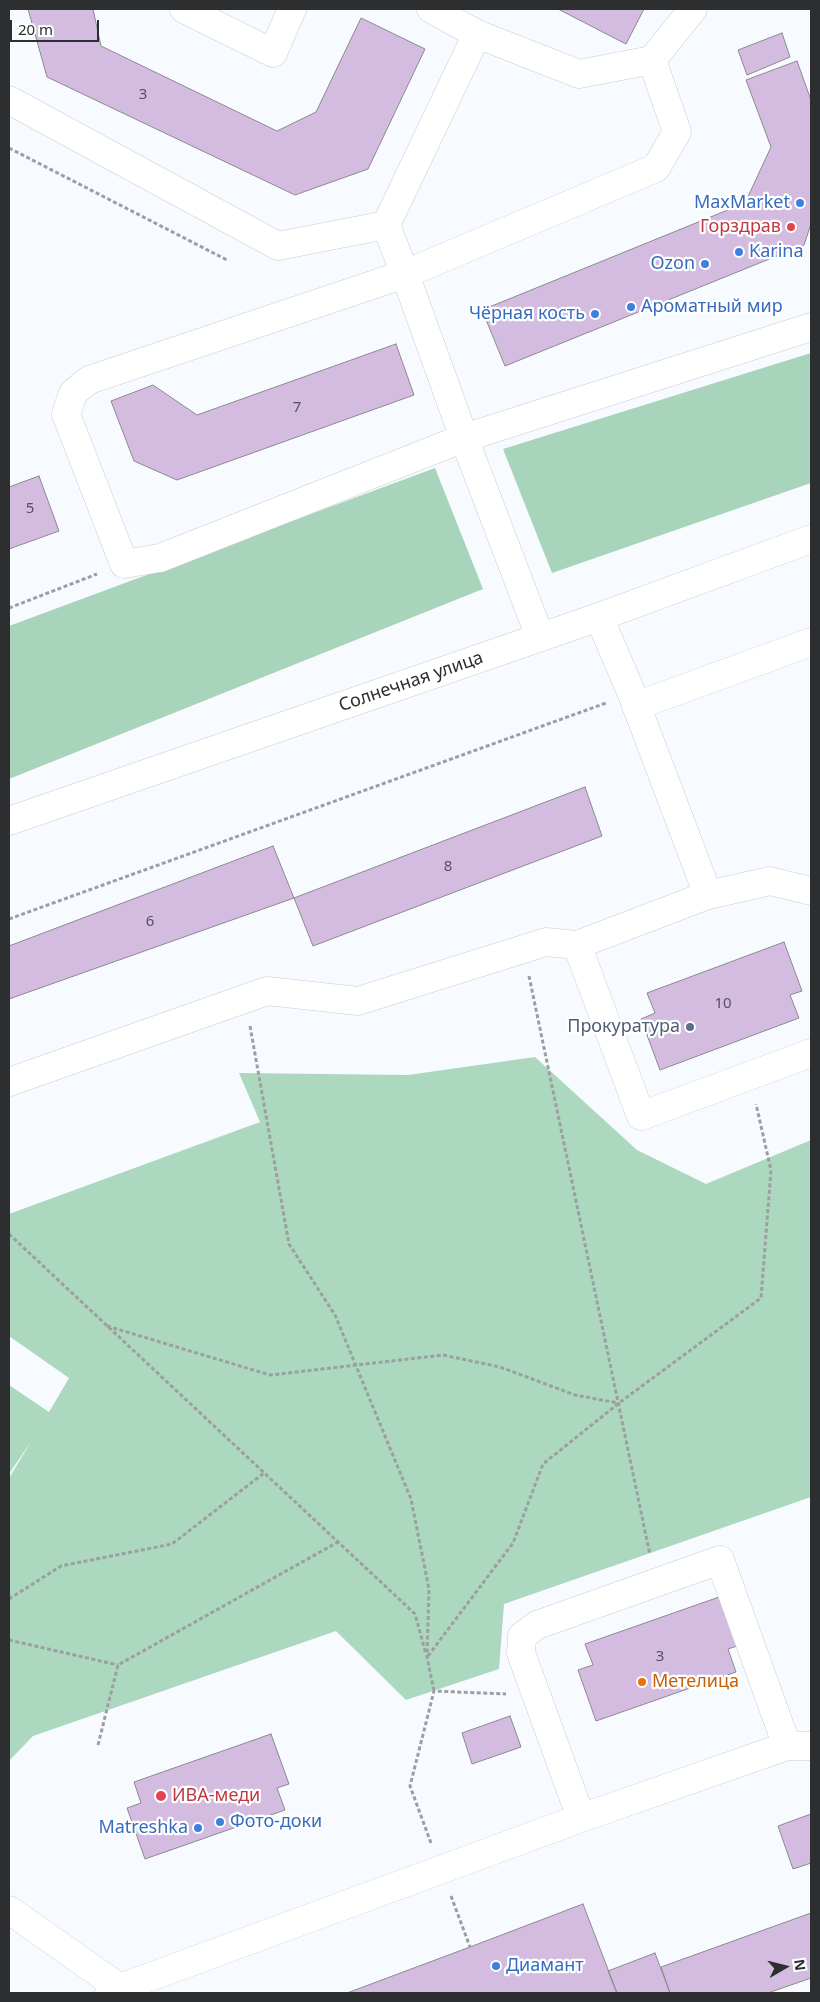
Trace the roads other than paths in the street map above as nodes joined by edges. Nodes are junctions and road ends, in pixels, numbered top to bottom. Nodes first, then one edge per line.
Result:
1 (184, 9) edge
2 (292, 9) edge
3 (431, 9) edge
4 (693, 9) edge
5 (477, 34) junction
6 (652, 60) junction
7 (9, 100) edge
8 (386, 225) junction
9 (406, 274) junction
10 (811, 327) edge
11 (464, 438) junction
12 (811, 539) edge
13 (599, 617) junction
14 (540, 637) junction
15 (811, 642) edge
16 (634, 700) junction
17 (9, 821) edge
18 (811, 891) edge
19 (708, 895) junction
20 (577, 945) junction
21 (811, 1054) edge
22 (9, 1082) edge
23 (799, 1746) edge
24 (581, 1818) junction
25 (9, 1910) edge
26 (115, 1990) edge

1 - 2 main road
3 - 5 main road
4 - 6 main road
5 - 6 main road
5 - 8 main road
6 - 9 main road
7 - 8 main road
8 - 9 main road
9 - 11 main road
9 - 11 main road
10 - 11 main road
11 - 14 main road
12 - 13 main road, Солнечная улица
13 - 14 main road, Солнечная улица
13 - 16 main road
14 - 17 main road, Солнечная улица
15 - 16 main road
16 - 19 main road
18 - 19 main road
19 - 20 main road
20 - 21 main road
20 - 22 main road
23 - 24 main road
23 - 24 main road
24 - 26 main road
25 - 26 main road

